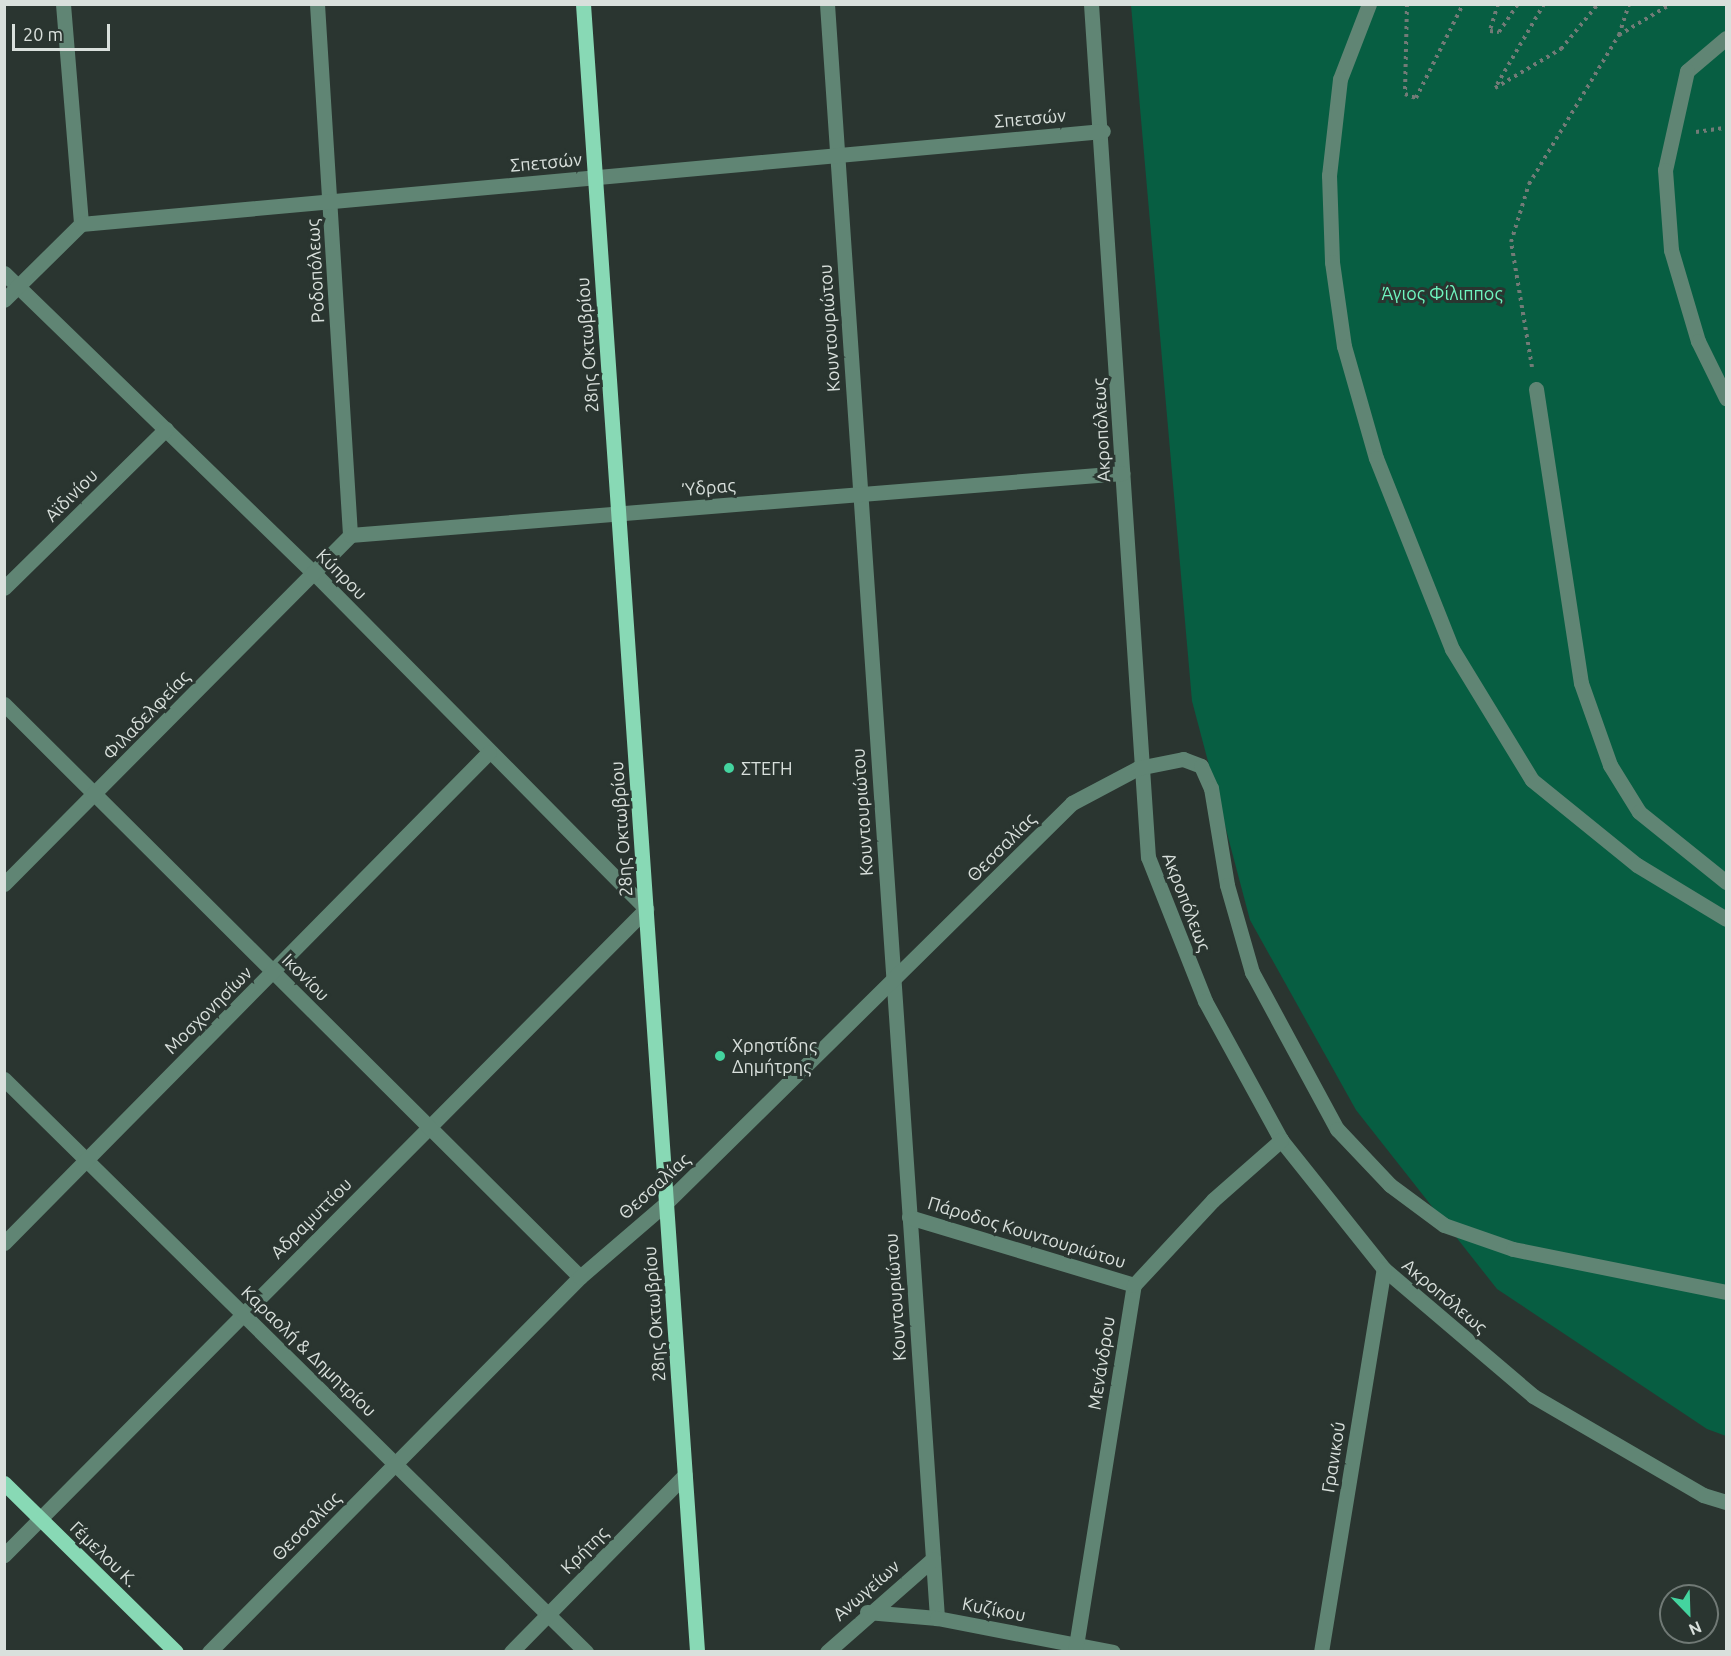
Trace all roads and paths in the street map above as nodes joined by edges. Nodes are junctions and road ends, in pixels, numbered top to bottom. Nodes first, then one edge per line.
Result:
1 (63, 4) edge
2 (317, 4) edge
3 (583, 4) edge
4 (827, 4) edge
5 (1091, 4) edge
6 (1369, 4) edge
7 (1407, 4) edge
8 (1463, 4) edge
9 (1498, 4) edge
10 (1518, 4) edge
11 (1545, 4) edge
12 (1598, 4) edge
13 (1629, 4) edge
14 (1671, 4) edge
15 (1619, 35) junction
16 (1726, 38) edge
17 (1103, 131) junction
18 (837, 155) junction
19 (595, 177) junction
20 (330, 201) junction
21 (81, 224) junction
22 (4, 273) edge
23 (18, 286) junction
24 (4, 300) edge
25 (1536, 389) joint
26 (1726, 398) edge
27 (166, 429) junction
28 (1123, 473) junction
29 (860, 494) junction
30 (618, 514) junction
31 (350, 535) junction
32 (313, 572) junction
33 (4, 588) edge
34 (4, 704) edge
35 (489, 752) junction
36 (1138, 768) junction
37 (95, 794) junction
38 (1726, 882) edge
39 (4, 884) edge
40 (646, 909) junction
41 (1726, 919) edge
42 (273, 972) junction
43 (894, 982) junction
44 (4, 1079) edge
45 (429, 1127) junction
46 (1281, 1140) junction
47 (86, 1160) junction
48 (666, 1203) junction
49 (909, 1217) junction
50 (4, 1243) edge
51 (1384, 1269) junction
52 (579, 1277) junction
53 (1134, 1285) junction
54 (1726, 1292) edge
55 (244, 1314) junction
56 (396, 1463) junction
57 (685, 1475) junction
58 (4, 1483) edge
59 (1726, 1502) edge
60 (40, 1519) junction
61 (4, 1555) edge
62 (933, 1559) junction
63 (867, 1612) junction
64 (548, 1613) junction
65 (937, 1618) junction
66 (1075, 1648) edge
67 (176, 1652) edge
68 (209, 1652) edge
69 (511, 1652) edge
70 (586, 1652) edge
71 (697, 1652) edge
72 (827, 1652) edge
73 (1113, 1652) edge
74 (1321, 1652) edge

1 - 21 street
2 - 20 street, Ροδοπόλεως
3 - 19 main road, 28ης Οκτωβρίου
4 - 18 street, Κουντουριώτου
5 - 17 street, Ακροπόλεως
6 - 41 street
7 - 8 path
9 - 10 path
11 - 12 path
13 - 15 path
14 - 15 path
15 - 25 path
16 - 26 street
17 - 18 street, Σπετσών
17 - 28 street, Ακροπόλεως
18 - 19 street, Σπετσών
18 - 29 street, Κουντουριώτου
19 - 20 street, Σπετσών
19 - 30 main road, 28ης Οκτωβρίου
20 - 21 street, Σπετσών
20 - 31 street, Ροδοπόλεως
21 - 23 street
22 - 23 street, Κύπρου
23 - 24 street
23 - 27 street, Κύπρου
25 - 38 street
27 - 32 street, Κύπρου
27 - 33 street, Αϊδινίου
28 - 29 street, Ύδρας
28 - 36 street, Ακροπόλεως
29 - 30 street, Ύδρας
29 - 43 street, Κουντουριώτου
30 - 31 street, Ύδρας
30 - 40 main road, 28ης Οκτωβρίου
31 - 32 street
32 - 35 street, Κύπρου
32 - 37 street, Φιλαδελφείας
34 - 37 street, Ικονίου
35 - 40 street, Κύπρου
35 - 42 street, Μοσχονησίων
36 - 43 street, Θεσσαλίας
36 - 46 street, Ακροπόλεως
36 - 54 street, Θεσσαλίας
37 - 39 street, Φιλαδελφείας
37 - 42 street, Ικονίου
40 - 45 street, Αδραμυττίου
40 - 48 main road, 28ης Οκτωβρίου
42 - 45 street, Ικονίου
42 - 47 street, Μοσχονησίων
43 - 48 street, Θεσσαλίας
43 - 49 street, Κουντουριώτου
44 - 47 street, Καραολή & Δημητρίου
45 - 52 street, Ικονίου
45 - 55 street, Αδραμυττίου
46 - 51 street, Ακροπόλεως
46 - 53 street
47 - 50 street, Μοσχονησίων
47 - 55 street, Καραολή & Δημητρίου
48 - 52 street, Θεσσαλίας
48 - 57 main road, 28ης Οκτωβρίου
49 - 53 street, Πάροδος Κουντουριώτου
49 - 62 street, Κουντουριώτου
51 - 59 street, Ακροπόλεως
51 - 74 street, Γρανικού
52 - 56 street, Θεσσαλίας
53 - 66 street, Μενάνδρου
55 - 56 street, Καραολή & Δημητρίου
55 - 60 street, Αδραμυττίου
56 - 64 street, Καραολή & Δημητρίου
56 - 68 street, Θεσσαλίας
57 - 64 street, Κρήτης
57 - 71 main road, 28ης Οκτωβρίου
58 - 60 main road, Γέμελου Κ.
60 - 61 street, Αδραμυττίου
60 - 67 main road, Γέμελου Κ.
62 - 63 street, Ανωγείων
62 - 65 street, Κουντουριώτου
63 - 65 street, Κυζίκου
63 - 72 street, Ανωγείων
64 - 69 street, Κρήτης
64 - 70 street, Καραολή & Δημητρίου
65 - 66 street, Κυζίκου
66 - 73 street, Κυζίκου

